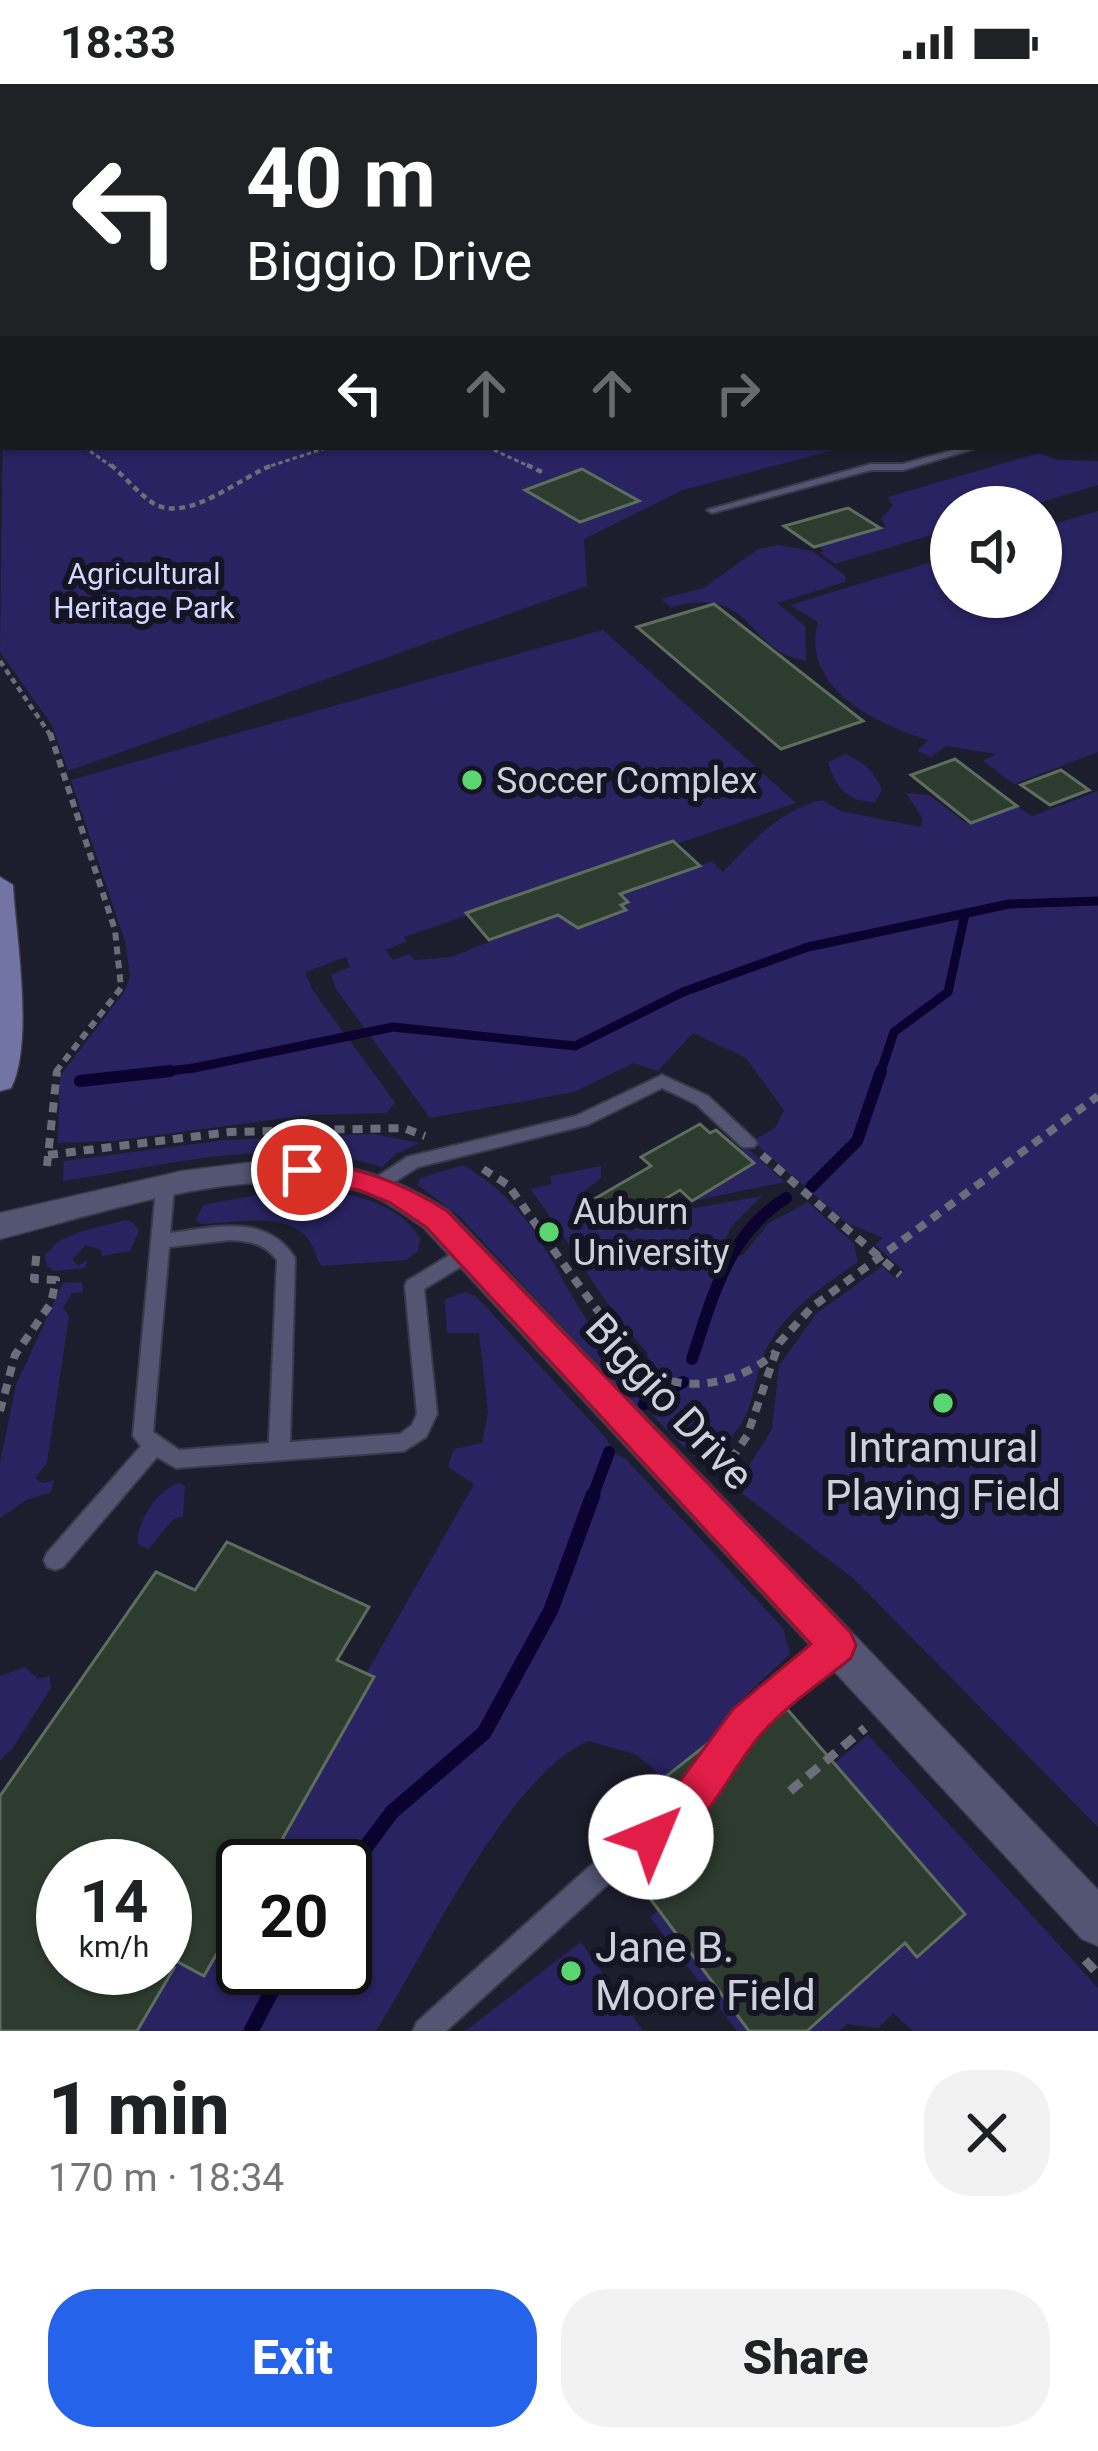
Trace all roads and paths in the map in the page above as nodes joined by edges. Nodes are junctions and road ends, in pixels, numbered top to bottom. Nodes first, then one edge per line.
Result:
1 (89, 450) edge
2 (320, 450) edge
3 (494, 450) edge
4 (964, 450) edge
5 (544, 472) dead end
6 (712, 510) dead end
7 (0, 661) edge
8 (0, 885) edge
9 (0, 1080) edge
10 (1098, 1096) edge
11 (430, 1138) dead end
12 (748, 1143) joint
13 (48, 1155) junction
14 (475, 1164) dead end
15 (47, 1166) dead end
16 (377, 1186) junction
17 (165, 1189) junction
18 (0, 1226) edge
19 (160, 1241) junction
20 (38, 1249) dead end
21 (468, 1252) junction
22 (879, 1257) junction
23 (900, 1275) dead end
24 (776, 1352) junction
25 (0, 1411) edge
26 (155, 1444) junction
27 (279, 1451) junction
28 (702, 1501) junction
29 (55, 1560) dead end
30 (838, 1645) junction
31 (869, 1725) dead end
32 (790, 1792) dead end
33 (1098, 1924) edge
34 (426, 2031) edge

1 - 2 path
3 - 5 path
4 - 6 lane
7 - 13 path
8 - 9 street
10 - 22 path
11 - 13 path
12 - 16 lane
12 - 22 path
13 - 15 path
14 - 24 path
16 - 17 street, Biggio Drive
16 - 21 street, Biggio Drive
17 - 18 street, Biggio Drive
17 - 19 lane
19 - 26 lane
19 - 27 lane
20 - 25 path
21 - 27 lane
21 - 28 street, Biggio Drive
22 - 23 path
22 - 24 path
24 - 28 path
26 - 27 lane
26 - 29 lane
28 - 30 street, Biggio Drive
30 - 33 street, Biggio Drive
30 - 34 lane
31 - 32 path

